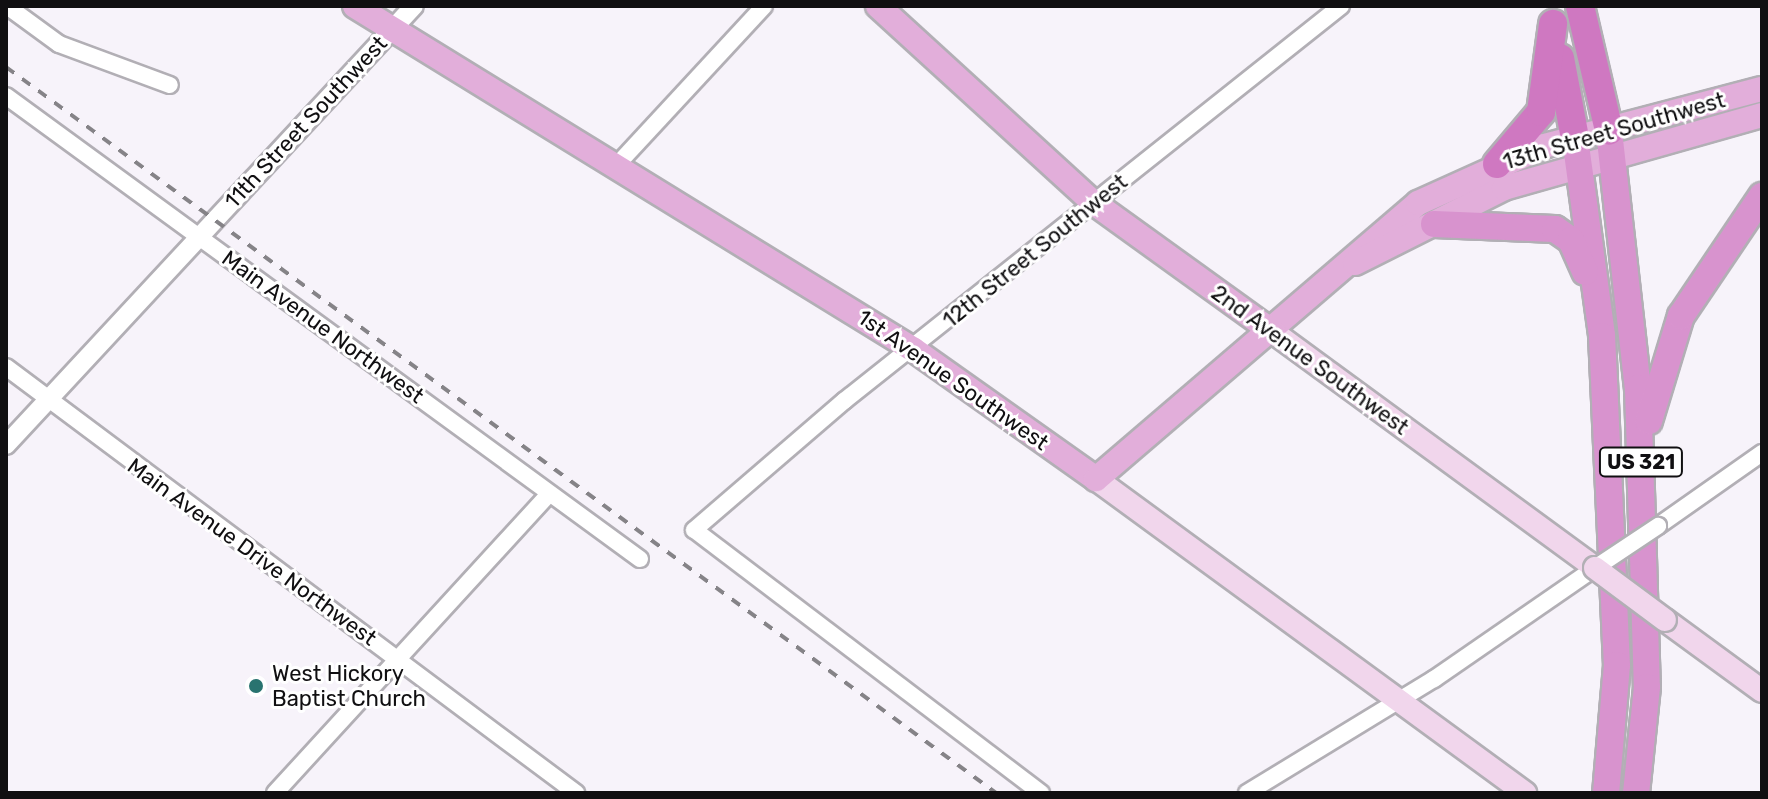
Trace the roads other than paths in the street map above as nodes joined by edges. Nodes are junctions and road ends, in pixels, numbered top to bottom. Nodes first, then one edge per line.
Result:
1 (7, 6) edge
2 (355, 6) edge
3 (414, 6) edge
4 (764, 6) edge
5 (878, 6) edge
6 (1341, 6) edge
7 (1580, 6) edge
8 (1551, 15) edge
9 (392, 30) junction
10 (170, 85) dead end
11 (1762, 89) edge
12 (6, 96) edge
13 (1762, 115) edge
14 (1575, 138) junction
15 (1612, 145) junction
16 (1497, 164) junction
17 (1581, 166) junction
18 (615, 167) junction
19 (1762, 196) edge
20 (1094, 203) junction
21 (1434, 224) junction
22 (197, 237) junction
23 (1355, 263) junction
24 (1273, 332) junction
25 (1602, 336) junction
26 (914, 350) junction
27 (6, 367) edge
28 (49, 400) junction
29 (6, 445) edge
30 (1762, 453) edge
31 (1641, 460) junction
32 (1096, 479) junction
33 (549, 494) junction
34 (640, 559) dead end
35 (1595, 568) junction
36 (396, 658) junction
37 (1762, 691) edge
38 (1398, 699) junction
39 (275, 793) edge
40 (576, 793) edge
41 (1041, 793) edge
42 (1247, 793) edge
43 (1525, 793) edge
44 (1606, 793) edge
45 (1636, 793) edge

1 - 10 street
2 - 9 main road, 1st Avenue Southwest
3 - 9 street, 11th Street Southwest
4 - 18 street
5 - 20 main road, 2nd Avenue Southwest
6 - 20 street, 12th Street Southwest
7 - 15 highway, US 321
8 - 14 highway, US 321
8 - 16 highway
9 - 18 main road, 1st Avenue Southwest
9 - 22 street, 11th Street Southwest
11 - 15 main road, 13th Street Southwest
12 - 22 street, Main Avenue Northwest
13 - 15 main road, 13th Street Southwest
14 - 15 main road, 13th Street Southwest
14 - 16 main road, 13th Street Southwest
14 - 17 highway, US 321
15 - 17 main road, 13th Street Southwest
15 - 31 highway, US 321
16 - 23 main road, 13th Street Southwest
17 - 21 main road, 13th Street Southwest
17 - 25 highway, US 321
18 - 26 main road, 1st Avenue Southwest
19 - 31 highway
20 - 24 main road, 2nd Avenue Southwest
20 - 26 street, 12th Street Southwest
21 - 23 main road, 13th Street Southwest
21 - 25 highway
22 - 28 street, 11th Street Southwest
22 - 33 street, Main Avenue Northwest
23 - 24 main road, 13th Street Southwest
24 - 32 main road, 13th Street Southwest
24 - 35 main road, 2nd Avenue Southwest
25 - 44 highway, US 321
26 - 32 main road, 1st Avenue Southwest
26 - 41 street, 12th Street Southwest
27 - 28 street, Main Avenue Drive Northwest
28 - 29 street, 11th Street Southwest
28 - 36 street, Main Avenue Drive Northwest
30 - 35 street, bridge
31 - 45 highway, US 321
32 - 38 main road, 1st Avenue Southwest
33 - 34 street, Main Avenue Northwest
33 - 36 street
35 - 37 main road, 2nd Avenue Southwest, bridge
35 - 38 street
36 - 39 street
36 - 40 street, Main Avenue Drive Northwest
38 - 42 street
38 - 43 main road, 1st Avenue Southwest

